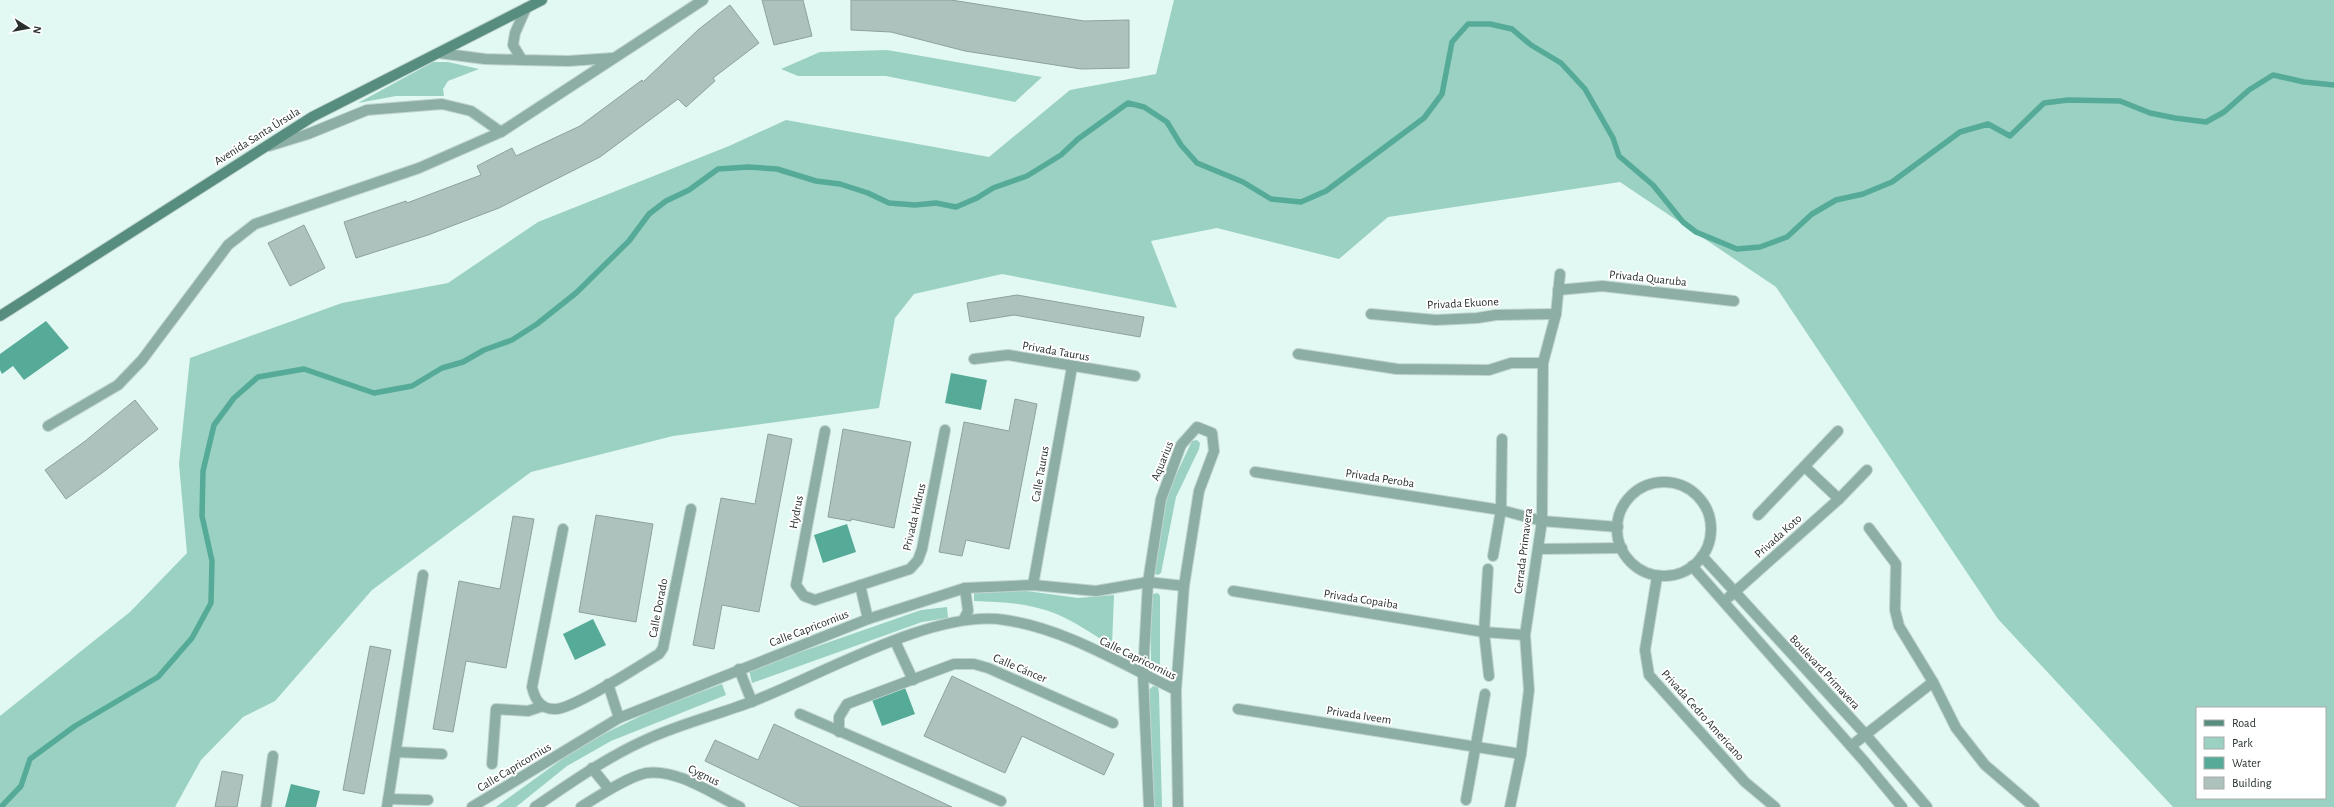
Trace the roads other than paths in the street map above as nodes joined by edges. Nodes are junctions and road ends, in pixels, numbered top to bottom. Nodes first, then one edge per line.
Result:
1 (541, 0) edge
2 (703, 0) edge
3 (526, 8) junction
4 (439, 53) junction
5 (614, 58) junction
6 (522, 60) junction
7 (501, 132) junction
8 (265, 147) junction
9 (1560, 274) dead end
10 (1558, 290) junction
11 (1734, 301) dead end
12 (1371, 314) dead end
13 (1556, 314) junction
14 (0, 316) edge
15 (1298, 354) dead end
16 (974, 359) dead end
17 (1543, 363) junction
18 (1072, 367) junction
19 (1135, 376) dead end
20 (48, 426) dead end
21 (946, 430) dead end
22 (825, 431) dead end
23 (1838, 431) dead end
24 (1502, 439) dead end
25 (1805, 467) junction
26 (1867, 470) dead end
27 (1255, 472) dead end
28 (1839, 499) junction
29 (691, 509) dead end
30 (1501, 510) junction
31 (1758, 515) dead end
32 (1542, 521) junction
33 (1618, 527) junction
34 (1869, 528) dead end
35 (563, 530) dead end
36 (1622, 548) junction
37 (1539, 549) junction
38 (1493, 556) dead end
39 (1702, 556) junction
40 (1692, 566) junction
41 (1488, 569) dead end
42 (423, 575) dead end
43 (1657, 577) junction
44 (1148, 582) junction
45 (860, 585) junction
46 (1033, 585) junction
47 (1184, 586) junction
48 (965, 588) junction
49 (1233, 591) dead end
50 (1734, 592) junction
51 (804, 596) joint
52 (1724, 602) junction
53 (964, 619) junction
54 (868, 620) junction
55 (1484, 632) junction
56 (1525, 635) junction
57 (895, 641) junction
58 (739, 669) junction
59 (1143, 675) junction
60 (1488, 676) dead end
61 (913, 680) junction
62 (1933, 682) junction
63 (608, 684) junction
64 (1176, 690) junction
65 (1485, 694) dead end
66 (752, 702) junction
67 (543, 706) junction
68 (1238, 709) dead end
69 (800, 714) dead end
70 (619, 718) junction
71 (1113, 723) dead end
72 (839, 732) junction
73 (1866, 735) junction
74 (1851, 746) junction
75 (1477, 747) junction
76 (396, 752) junction
77 (442, 754) dead end
78 (1521, 754) junction
79 (273, 756) dead end
80 (492, 764) dead end
81 (592, 768) junction
82 (609, 789) junction
83 (428, 800) dead end
84 (1466, 800) dead end
85 (1000, 801) dead end
86 (387, 803) edge
87 (266, 807) edge
88 (472, 807) edge
89 (536, 807) edge
90 (581, 807) edge
91 (740, 807) edge
92 (1149, 807) edge
93 (1178, 807) edge
94 (1510, 807) edge
95 (1775, 807) edge
96 (1902, 807) edge
97 (1927, 807) edge
98 (2034, 807) edge

1 - 3 street, Avenida Santa Úrsula
2 - 5 street
3 - 4 street, Avenida Santa Úrsula
3 - 6 street
4 - 6 street
4 - 8 street, Avenida Santa Úrsula
5 - 6 street
5 - 7 street
7 - 8 street
7 - 20 street
8 - 14 street, Avenida Santa Úrsula
9 - 10 street, Cerrada Primavera
10 - 11 street, Privada Quaruba
10 - 13 street, Cerrada Primavera
12 - 13 street, Privada Ekuone
13 - 17 street, Cerrada Primavera
15 - 17 street
16 - 18 street, Privada Taurus
17 - 32 street, Cerrada Primavera
18 - 19 street, Privada Taurus
18 - 46 street, Calle Taurus
21 - 45 street, Privada Hidrus
22 - 51 street, Hydrus
23 - 25 street
24 - 30 street
25 - 28 street
25 - 31 street
26 - 28 street, Privada Koto
27 - 30 street, Privada Peroba
28 - 50 street, Privada Koto
29 - 63 street, Calle Dorado
30 - 32 street, Privada Peroba
30 - 38 street
32 - 33 street
32 - 37 street, Cerrada Primavera
33 - 36 street
33 - 39 street
34 - 62 street
35 - 67 street
36 - 37 street
36 - 43 street
37 - 56 street, Cerrada Primavera
39 - 40 street
39 - 50 street, Boulevard Primavera
40 - 43 street
40 - 52 street
41 - 55 street
42 - 76 street
43 - 95 street, Privada Cedro Americano
44 - 46 street, Calle Capricornius
44 - 47 street, Calle Capricornius
44 - 47 street, Aquarius
44 - 59 street, Aquarius
45 - 51 street, Privada Hidrus
45 - 54 street
46 - 48 street, Calle Capricornius
47 - 64 street, Aquarius
48 - 53 street
48 - 54 street, Calle Capricornius
49 - 55 street, Privada Copaiba
50 - 52 street, Privada Koto
50 - 73 street, Boulevard Primavera
52 - 74 street
53 - 57 street, Calle Capricornius
53 - 59 street, Calle Capricornius
54 - 58 street, Calle Capricornius
55 - 56 street, Privada Copaiba
55 - 60 street
56 - 78 street, Cerrada Primavera
57 - 61 street
57 - 66 street, Calle Capricornius
58 - 66 street
58 - 70 street, Calle Capricornius
59 - 64 street, Calle Capricornius
59 - 92 street, Aquarius
61 - 71 street, Calle Cáncer
61 - 72 street, Calle Cáncer
62 - 73 street
62 - 98 street
63 - 67 street, Calle Dorado
63 - 70 street
64 - 93 street, Aquarius
65 - 75 street
66 - 81 street, Calle Capricornius
67 - 80 street, Calle Dorado
68 - 75 street, Privada Iveem
69 - 72 street
70 - 88 street, Calle Capricornius
72 - 85 street
73 - 74 street
73 - 97 street, Boulevard Primavera
74 - 96 street
75 - 78 street, Privada Iveem
75 - 84 street
76 - 77 street
76 - 86 street
78 - 94 street, Cerrada Primavera
79 - 87 street
81 - 82 street
81 - 89 street, Calle Capricornius
82 - 90 street, Cygnus
82 - 91 street, Cygnus
83 - 86 street

